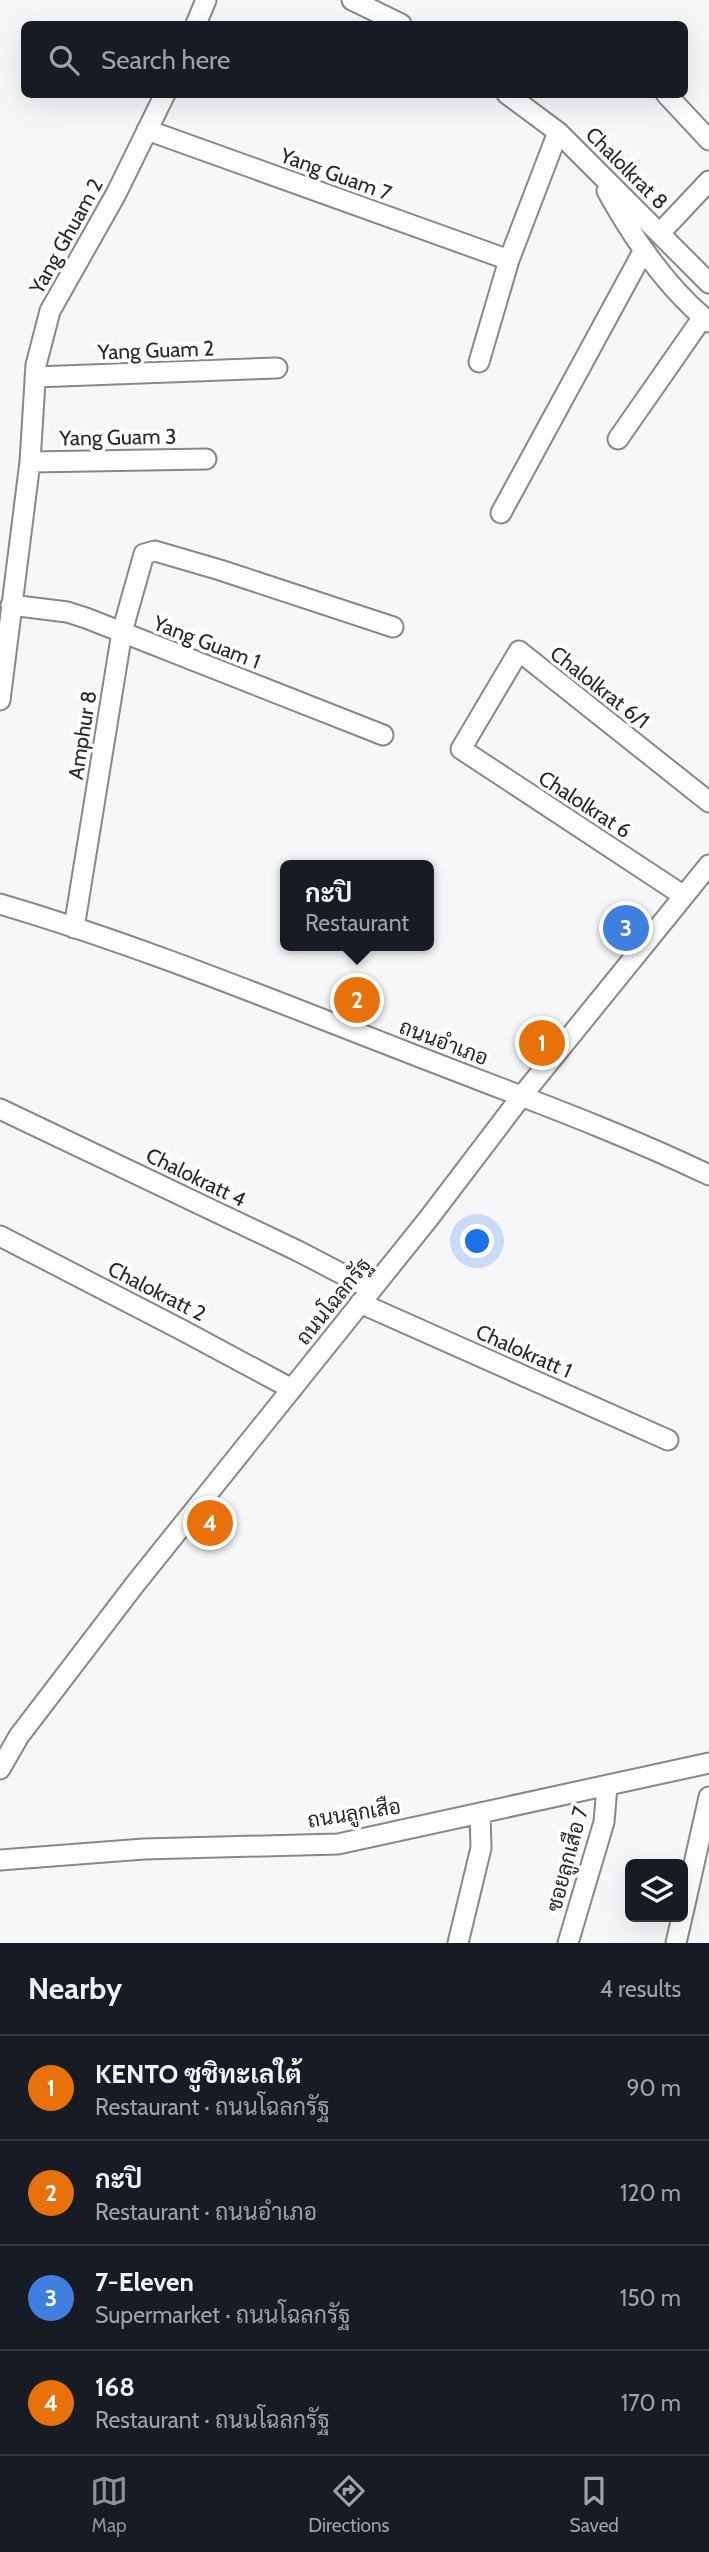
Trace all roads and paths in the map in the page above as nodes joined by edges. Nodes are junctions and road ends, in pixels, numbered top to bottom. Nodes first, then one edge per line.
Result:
1 (206, 0) edge
2 (352, 0) edge
3 (197, 21) edge
4 (395, 21) edge
5 (163, 98) edge
6 (511, 98) edge
7 (670, 98) edge
8 (147, 130) junction
9 (558, 132) junction
10 (709, 140) edge
11 (596, 172) junction
12 (709, 181) edge
13 (660, 233) junction
14 (644, 250) junction
15 (509, 260) junction
16 (709, 283) edge
17 (706, 320) edge
18 (479, 362) dead end
19 (277, 368) dead end
20 (35, 377) junction
21 (618, 439) dead end
22 (206, 459) dead end
23 (30, 462) junction
24 (501, 513) dead end
25 (11, 606) junction
26 (393, 627) dead end
27 (122, 632) junction
28 (0, 700) edge
29 (383, 735) dead end
30 (461, 749) joint
31 (709, 802) edge
32 (709, 865) edge
33 (684, 896) junction
34 (0, 904) edge
35 (74, 928) junction
36 (521, 1097) junction
37 (0, 1109) edge
38 (709, 1175) edge
39 (0, 1236) edge
40 (366, 1296) junction
41 (292, 1390) junction
42 (668, 1440) dead end
43 (709, 1763) edge
44 (0, 1769) edge
45 (607, 1786) junction
46 (709, 1797) edge
47 (480, 1814) junction
48 (0, 1860) edge
49 (688, 1889) edge
50 (680, 1922) edge
51 (458, 1943) edge
52 (568, 1943) edge
53 (676, 1943) edge

1 - 3 street
2 - 4 street
5 - 8 street, Yang Ghuam 2
6 - 9 street, Chalolkrat 8
7 - 10 street
8 - 15 street, Yang Guam 7
8 - 20 street, Yang Ghuam 2
9 - 11 street, Chalolkrat 8
9 - 15 street
11 - 13 street, Chalolkrat 8
11 - 14 street
12 - 13 street
13 - 16 street, Chalolkrat 8
14 - 17 street
14 - 24 street
15 - 18 street
17 - 21 street
19 - 20 street, Yang Guam 2
20 - 23 street, Yang Ghuam 2
22 - 23 street, Yang Guam 3
23 - 25 street, Yang Ghuam 2
25 - 27 street, Yang Guam 1
25 - 28 street, Yang Ghuam 2
26 - 27 street, Amphur 8
27 - 29 street, Yang Guam 1
27 - 35 street, Amphur 8
30 - 31 street, Chalolkrat 6/1
30 - 33 street, Chalolkrat 6
32 - 33 street, ถนนโฉลกรัฐ
33 - 36 street, ถนนโฉลกรัฐ
34 - 35 street, ถนนอำเภอ
35 - 36 street, ถนนอำเภอ
36 - 38 street, ถนนอำเภอ
36 - 40 street, ถนนโฉลกรัฐ
37 - 40 street, Chalokratt 4
39 - 41 street, Chalokratt 2
40 - 41 street, ถนนโฉลกรัฐ
40 - 42 street, Chalokratt 1
41 - 44 street, ถนนโฉลกรัฐ
43 - 45 street, ถนนลูกเสือ
45 - 47 street, ถนนลูกเสือ
45 - 52 street, ซอยลูกเสือ 7
46 - 49 street
47 - 48 street, ถนนลูกเสือ
47 - 51 street
50 - 53 street

